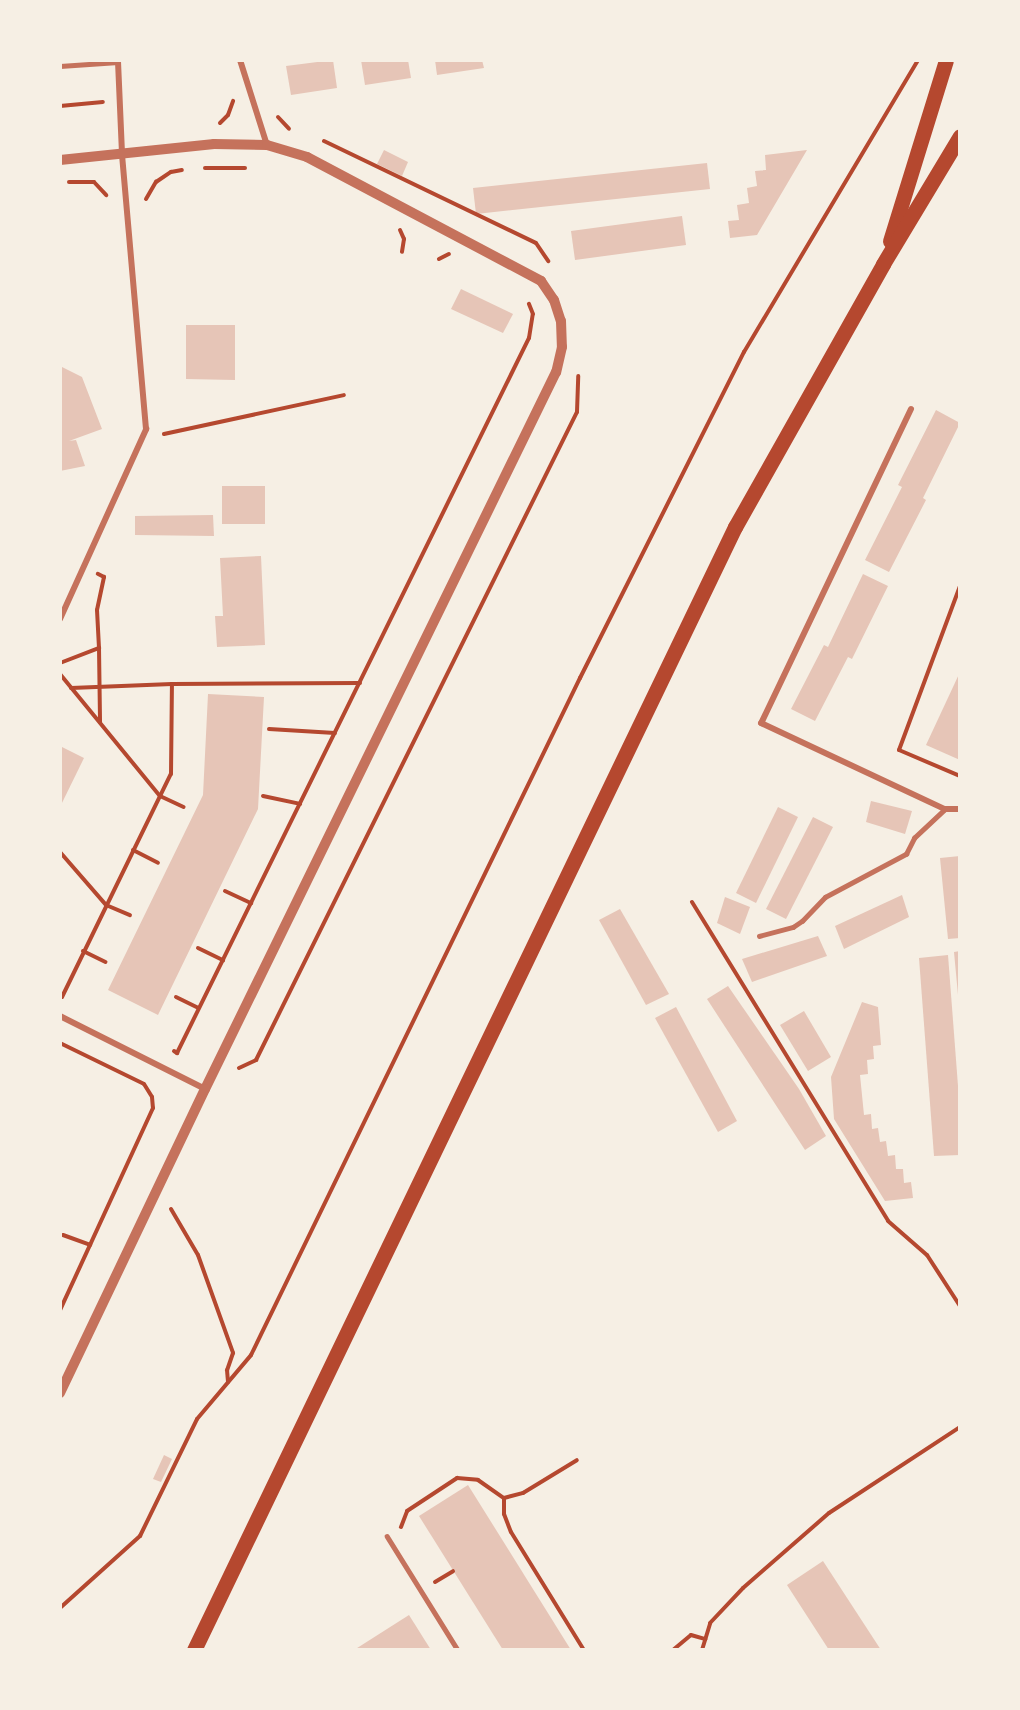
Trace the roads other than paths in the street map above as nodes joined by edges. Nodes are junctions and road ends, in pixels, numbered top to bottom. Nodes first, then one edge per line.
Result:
1 (240, 60) edge
2 (946, 60) edge
3 (118, 61) edge
4 (60, 66) edge
5 (960, 135) edge
6 (267, 145) junction
7 (122, 153) junction
8 (60, 160) edge
9 (883, 264) junction
10 (911, 409) dead end
11 (60, 619) edge
12 (945, 809) junction
13 (960, 809) edge
14 (759, 936) dead end
15 (60, 1016) edge
16 (205, 1089) junction
17 (60, 1394) edge
18 (387, 1536) dead end
19 (194, 1650) edge
20 (458, 1650) edge

1 - 6 street
2 - 9 main road
3 - 4 lane
3 - 7 street
5 - 9 main road
6 - 7 street
6 - 16 street
7 - 8 street
7 - 11 street
9 - 19 main road
10 - 12 street
12 - 13 street
12 - 14 lane
15 - 16 street
16 - 17 street
18 - 20 lane

